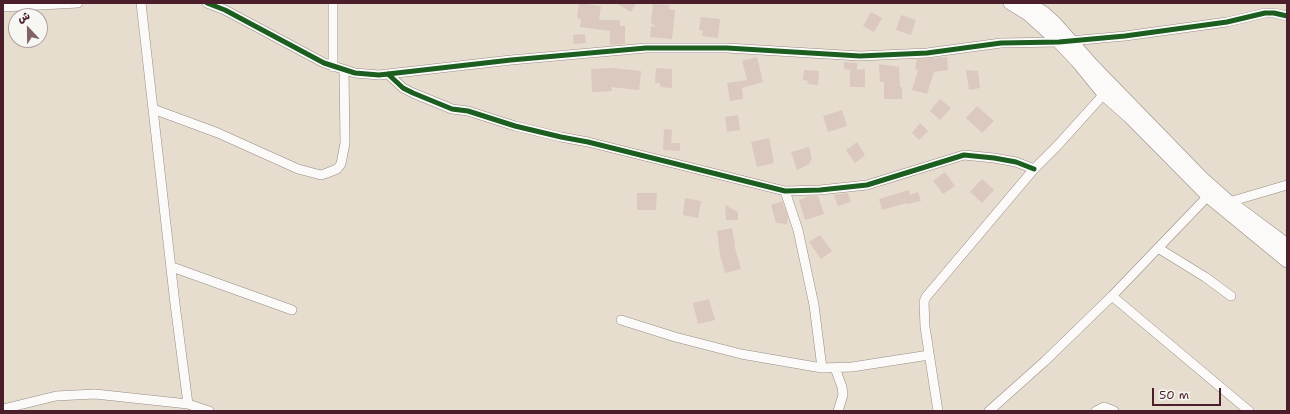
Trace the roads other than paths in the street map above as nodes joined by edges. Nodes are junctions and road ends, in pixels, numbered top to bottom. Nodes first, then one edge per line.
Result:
1 (78, 3) edge
2 (142, 3) edge
3 (207, 3) edge
4 (334, 3) edge
5 (1010, 3) edge
6 (1028, 3) edge
7 (1264, 3) edge
8 (3, 7) edge
9 (1265, 13) junction
10 (1287, 16) edge
11 (1064, 41) junction
12 (333, 67) junction
13 (344, 70) junction
14 (388, 74) junction
15 (1104, 94) junction
16 (153, 109) junction
17 (1034, 169) junction
18 (1287, 185) edge
19 (785, 191) junction
20 (1208, 196) junction
21 (1229, 202) junction
22 (1287, 245) edge
23 (1158, 248) junction
24 (1287, 261) edge
25 (172, 267) junction
26 (1112, 296) junction
27 (1231, 296) dead end
28 (292, 310) dead end
29 (621, 320) dead end
30 (929, 355) junction
31 (822, 368) junction
32 (835, 368) junction
33 (188, 404) junction
34 (3, 408) edge
35 (209, 411) edge
36 (838, 411) edge
37 (938, 411) edge
38 (989, 411) edge
39 (1096, 411) edge
40 (1114, 411) edge
41 (1249, 411) edge

1 - 8 street
2 - 16 street
3 - 12 street
4 - 12 street
5 - 11 main road
6 - 11 main road
7 - 9 street
9 - 10 street
9 - 11 street
11 - 14 street
11 - 15 main road
11 - 21 main road
12 - 13 street
13 - 14 street
13 - 16 street
14 - 19 street
15 - 17 street
15 - 20 main road
16 - 25 street
17 - 19 street
17 - 30 street
18 - 21 street
19 - 31 street
20 - 23 street
20 - 24 main road
21 - 22 main road
23 - 26 street
23 - 27 street
25 - 28 street
25 - 33 street
26 - 38 street
26 - 41 street
29 - 31 street
30 - 32 street
30 - 37 street
31 - 32 street
32 - 36 street
33 - 34 street
33 - 35 street
39 - 40 street

